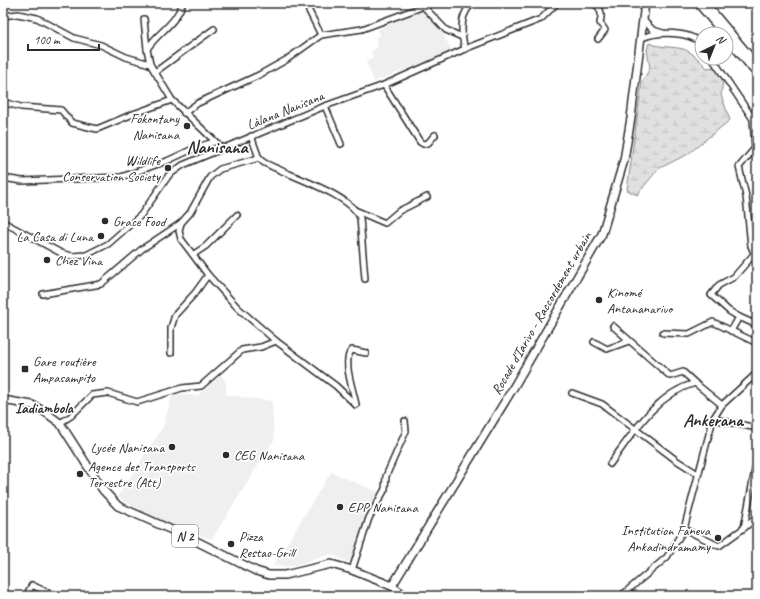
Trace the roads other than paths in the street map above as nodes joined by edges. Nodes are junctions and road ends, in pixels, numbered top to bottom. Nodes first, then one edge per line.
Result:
1 (184, 3) edge
2 (305, 3) edge
3 (418, 3) edge
4 (423, 3) edge
5 (473, 3) edge
6 (557, 3) edge
7 (594, 3) edge
8 (645, 3) edge
9 (698, 3) edge
10 (706, 3) edge
11 (3, 16) edge
12 (144, 19) dead end
13 (644, 21) junction
14 (717, 26) edge
15 (214, 29) dead end
16 (666, 34) junction
17 (320, 35) junction
18 (462, 37) junction
19 (642, 38) junction
20 (598, 39) dead end
21 (694, 39) edge
22 (734, 46) edge
23 (147, 49) junction
24 (465, 49) junction
25 (150, 64) junction
26 (757, 65) edge
27 (717, 66) edge
28 (155, 72) junction
29 (757, 74) edge
30 (384, 85) junction
31 (172, 100) junction
32 (3, 102) edge
33 (325, 106) junction
34 (184, 113) junction
35 (435, 135) dead end
36 (251, 136) junction
37 (214, 142) junction
38 (341, 144) dead end
39 (222, 148) junction
40 (259, 158) junction
41 (3, 178) edge
42 (427, 197) dead end
43 (356, 211) junction
44 (237, 215) dead end
45 (3, 222) edge
46 (180, 223) junction
47 (194, 254) junction
48 (756, 256) edge
49 (208, 275) junction
50 (365, 279) dead end
51 (43, 294) dead end
52 (739, 317) junction
53 (757, 325) edge
54 (612, 326) dead end
55 (731, 331) junction
56 (663, 333) dead end
57 (276, 341) junction
58 (629, 341) junction
59 (594, 342) dead end
60 (757, 343) edge
61 (171, 353) dead end
62 (366, 353) dead end
63 (757, 373) edge
64 (695, 383) junction
65 (572, 393) dead end
66 (3, 400) edge
67 (722, 405) junction
68 (713, 419) junction
69 (405, 421) dead end
70 (60, 423) junction
71 (635, 428) junction
72 (757, 428) edge
73 (757, 459) edge
74 (610, 464) dead end
75 (698, 474) junction
76 (757, 517) edge
77 (744, 528) junction
78 (684, 529) junction
79 (352, 570) junction
80 (392, 586) junction
81 (26, 596) edge
82 (55, 596) edge
83 (405, 596) edge
84 (622, 596) edge

1 - 23 street
2 - 17 street
3 - 17 street
4 - 18 street
5 - 18 street
6 - 24 street, Làlana Nanisana
7 - 20 street
8 - 13 main road, Rocade d'Iarivo - Raccordement urbain
9 - 14 main road
10 - 26 main road
11 - 25 street
12 - 23 street
13 - 16 street
13 - 19 main road, Rocade d'Iarivo - Raccordement urbain
15 - 28 street
16 - 19 street
16 - 21 street
17 - 34 street
18 - 24 street
19 - 80 main road, Rocade d'Iarivo - Raccordement urbain
22 - 29 main road
23 - 25 street
24 - 30 street, Làlana Nanisana
25 - 28 street
27 - 48 street
28 - 31 street
30 - 33 street, Làlana Nanisana
30 - 35 street
31 - 32 street
31 - 34 street
33 - 36 street, Làlana Nanisana
33 - 38 street
34 - 37 street
36 - 39 street, Làlana Nanisana
36 - 40 street
37 - 39 street
37 - 41 street
39 - 45 street, Làlana Nanisana
40 - 43 street
40 - 46 street
42 - 43 street
43 - 50 street
44 - 47 street
46 - 47 street
46 - 51 street
47 - 49 street
48 - 52 street
49 - 57 street
49 - 61 street
52 - 53 street
52 - 55 street
54 - 58 street
55 - 56 street
55 - 60 street
57 - 62 street
57 - 70 street
58 - 59 street
58 - 64 street
63 - 67 street
64 - 67 street
64 - 71 street
65 - 71 street
66 - 70 main road, N 2
67 - 68 street
68 - 72 street
68 - 75 street
69 - 79 street
70 - 79 main road, N 2
71 - 74 street
71 - 75 street
73 - 77 street
75 - 78 street
76 - 77 street
77 - 78 street
78 - 84 street
79 - 80 main road, N 2
80 - 83 main road, N 2
81 - 82 street

